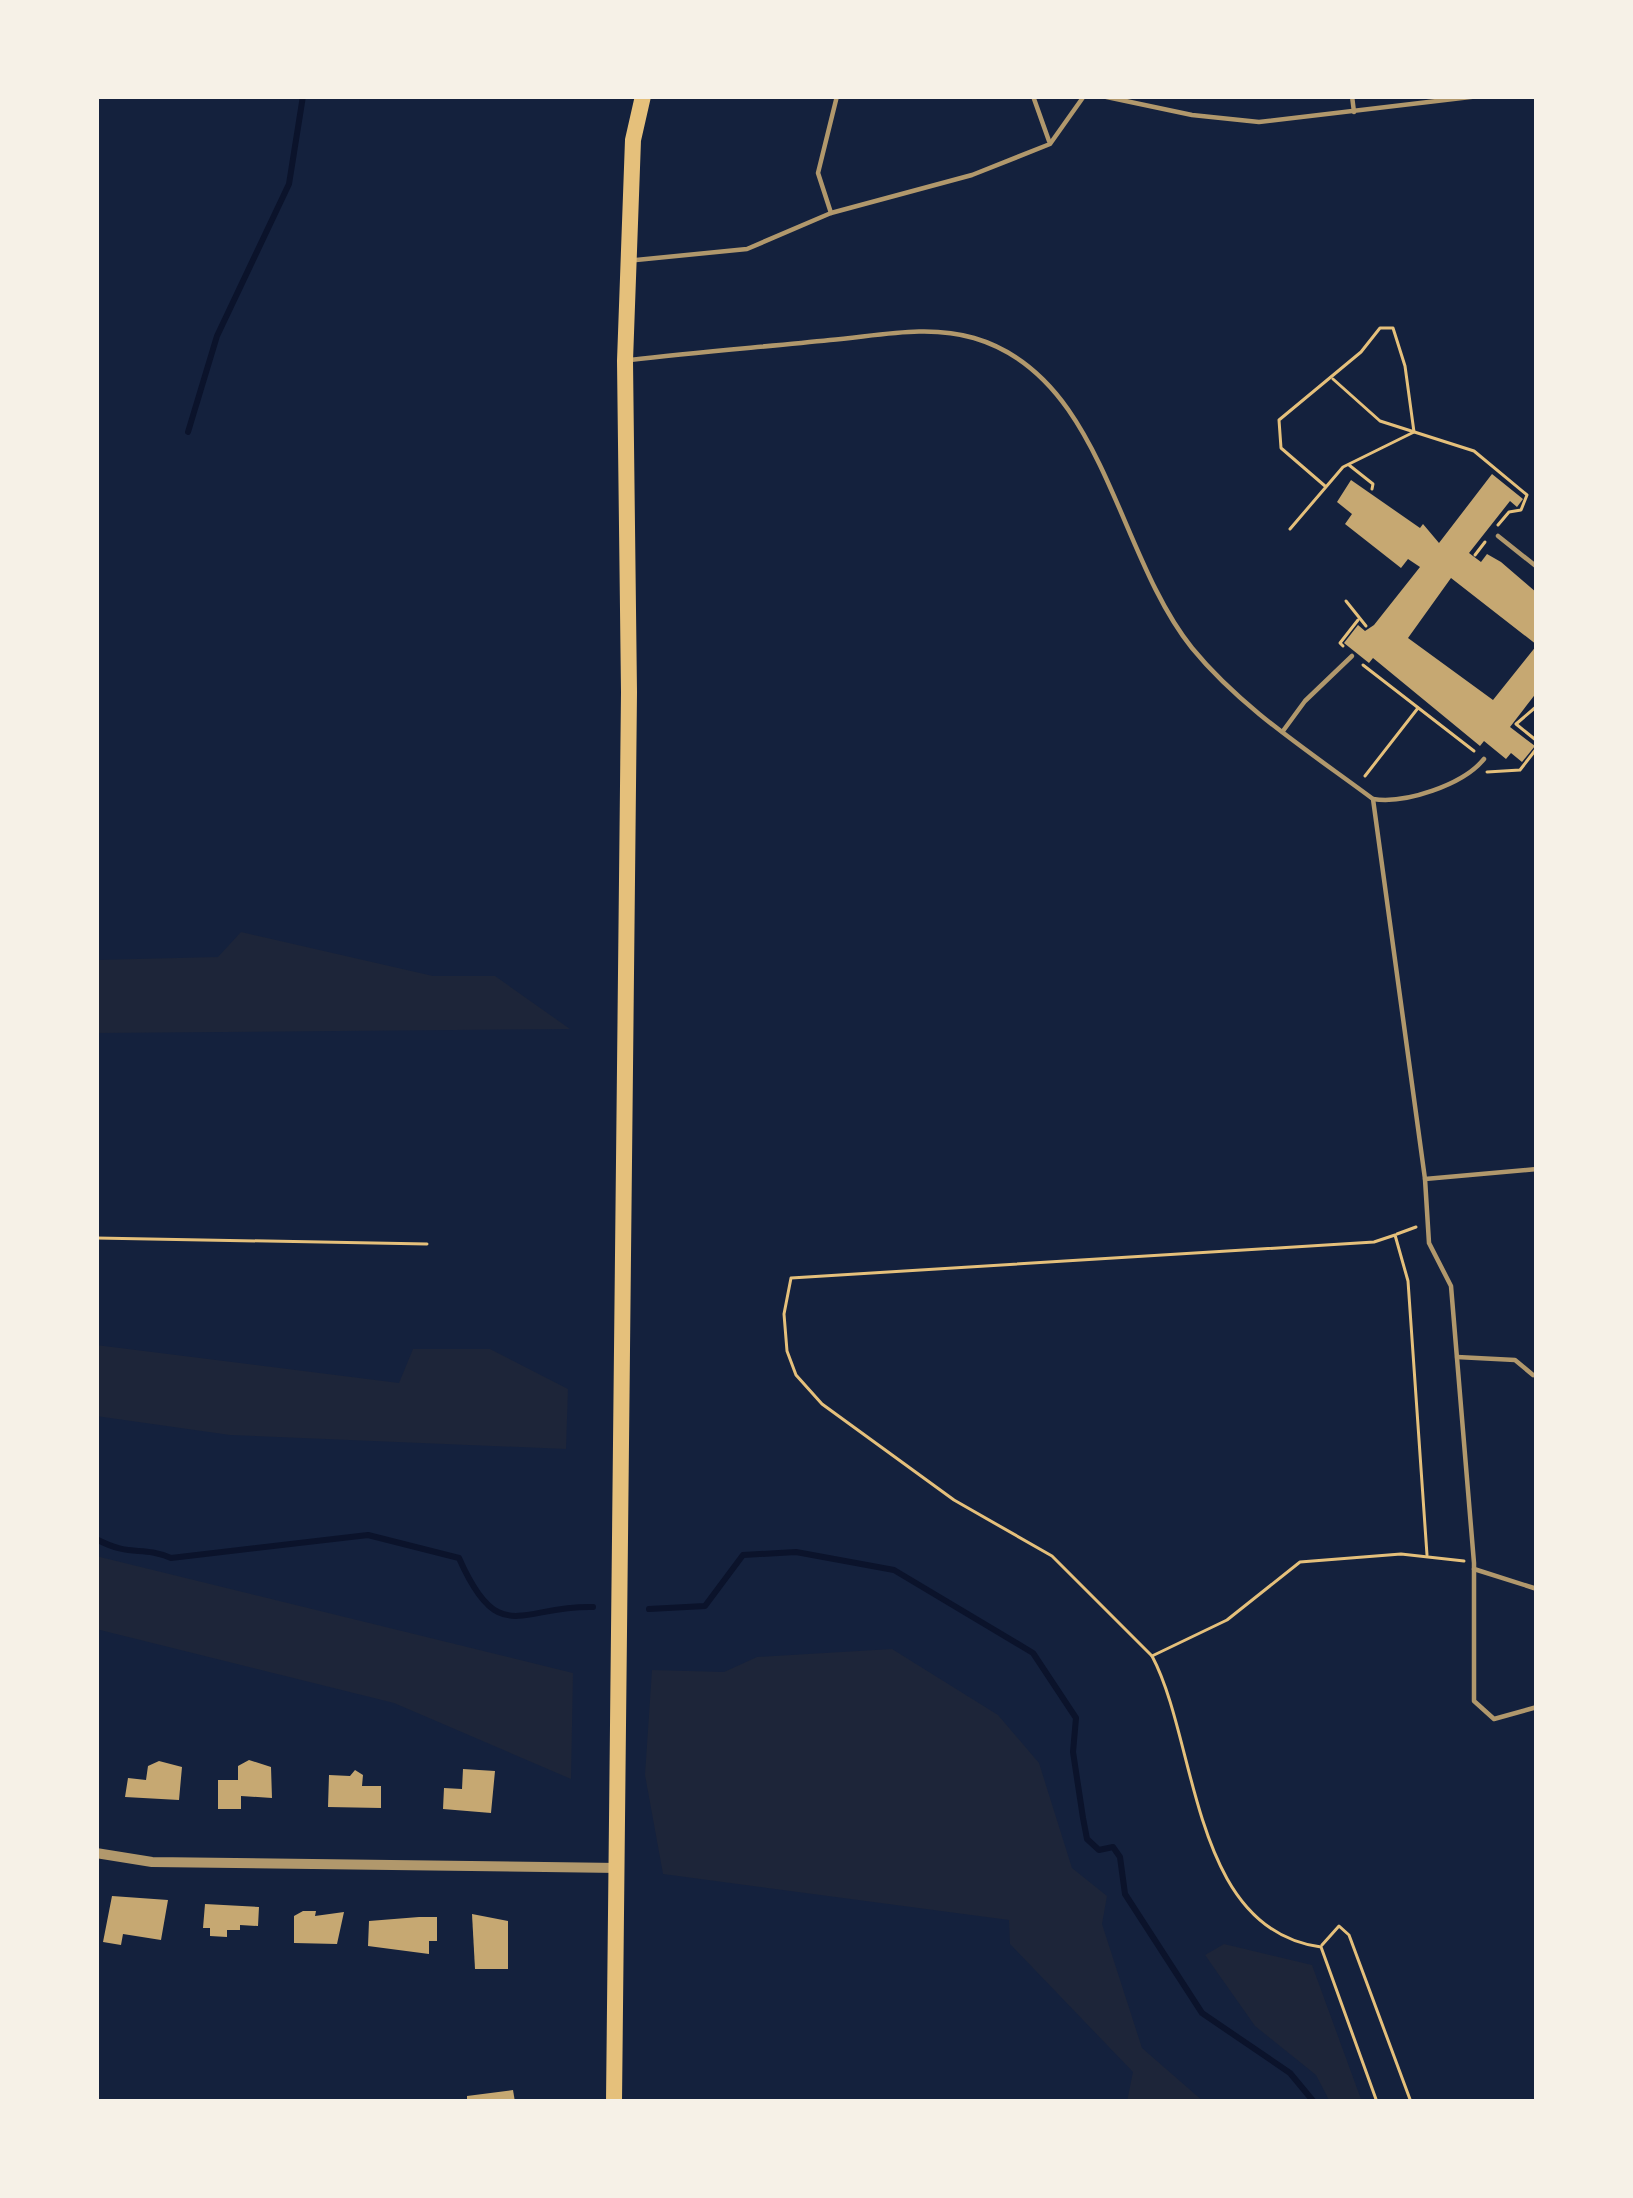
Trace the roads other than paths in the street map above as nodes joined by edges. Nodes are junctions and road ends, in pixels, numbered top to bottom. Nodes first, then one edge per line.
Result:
1 (643, 96) edge
2 (837, 96) edge
3 (1033, 96) edge
4 (1084, 96) edge
5 (1102, 96) edge
6 (1352, 96) edge
7 (1479, 96) edge
8 (1354, 112) junction
9 (1050, 144) junction
10 (831, 213) junction
11 (630, 261) junction
12 (625, 361) junction
13 (1498, 536) dead end
14 (1537, 567) edge
15 (1352, 656) dead end
16 (1282, 731) junction
17 (1484, 759) dead end
18 (1373, 799) junction
19 (1537, 1169) edge
20 (1425, 1179) junction
21 (1457, 1357) junction
22 (1534, 1376) dead end
23 (1474, 1566) junction
24 (1537, 1589) edge
25 (1537, 1707) edge
26 (96, 1853) edge
27 (619, 1868) junction
28 (614, 2102) edge

1 - 11 main road
2 - 10 lane
3 - 9 lane
4 - 9 lane
5 - 8 lane
6 - 8 lane
7 - 8 lane
9 - 10 lane
10 - 11 lane
11 - 12 main road
12 - 16 lane
12 - 27 main road
13 - 14 lane
15 - 16 lane
16 - 18 lane
17 - 18 lane
18 - 20 lane
19 - 20 lane
20 - 21 lane
21 - 22 lane
21 - 23 lane
23 - 24 lane
23 - 25 lane
26 - 27 street
27 - 28 main road

